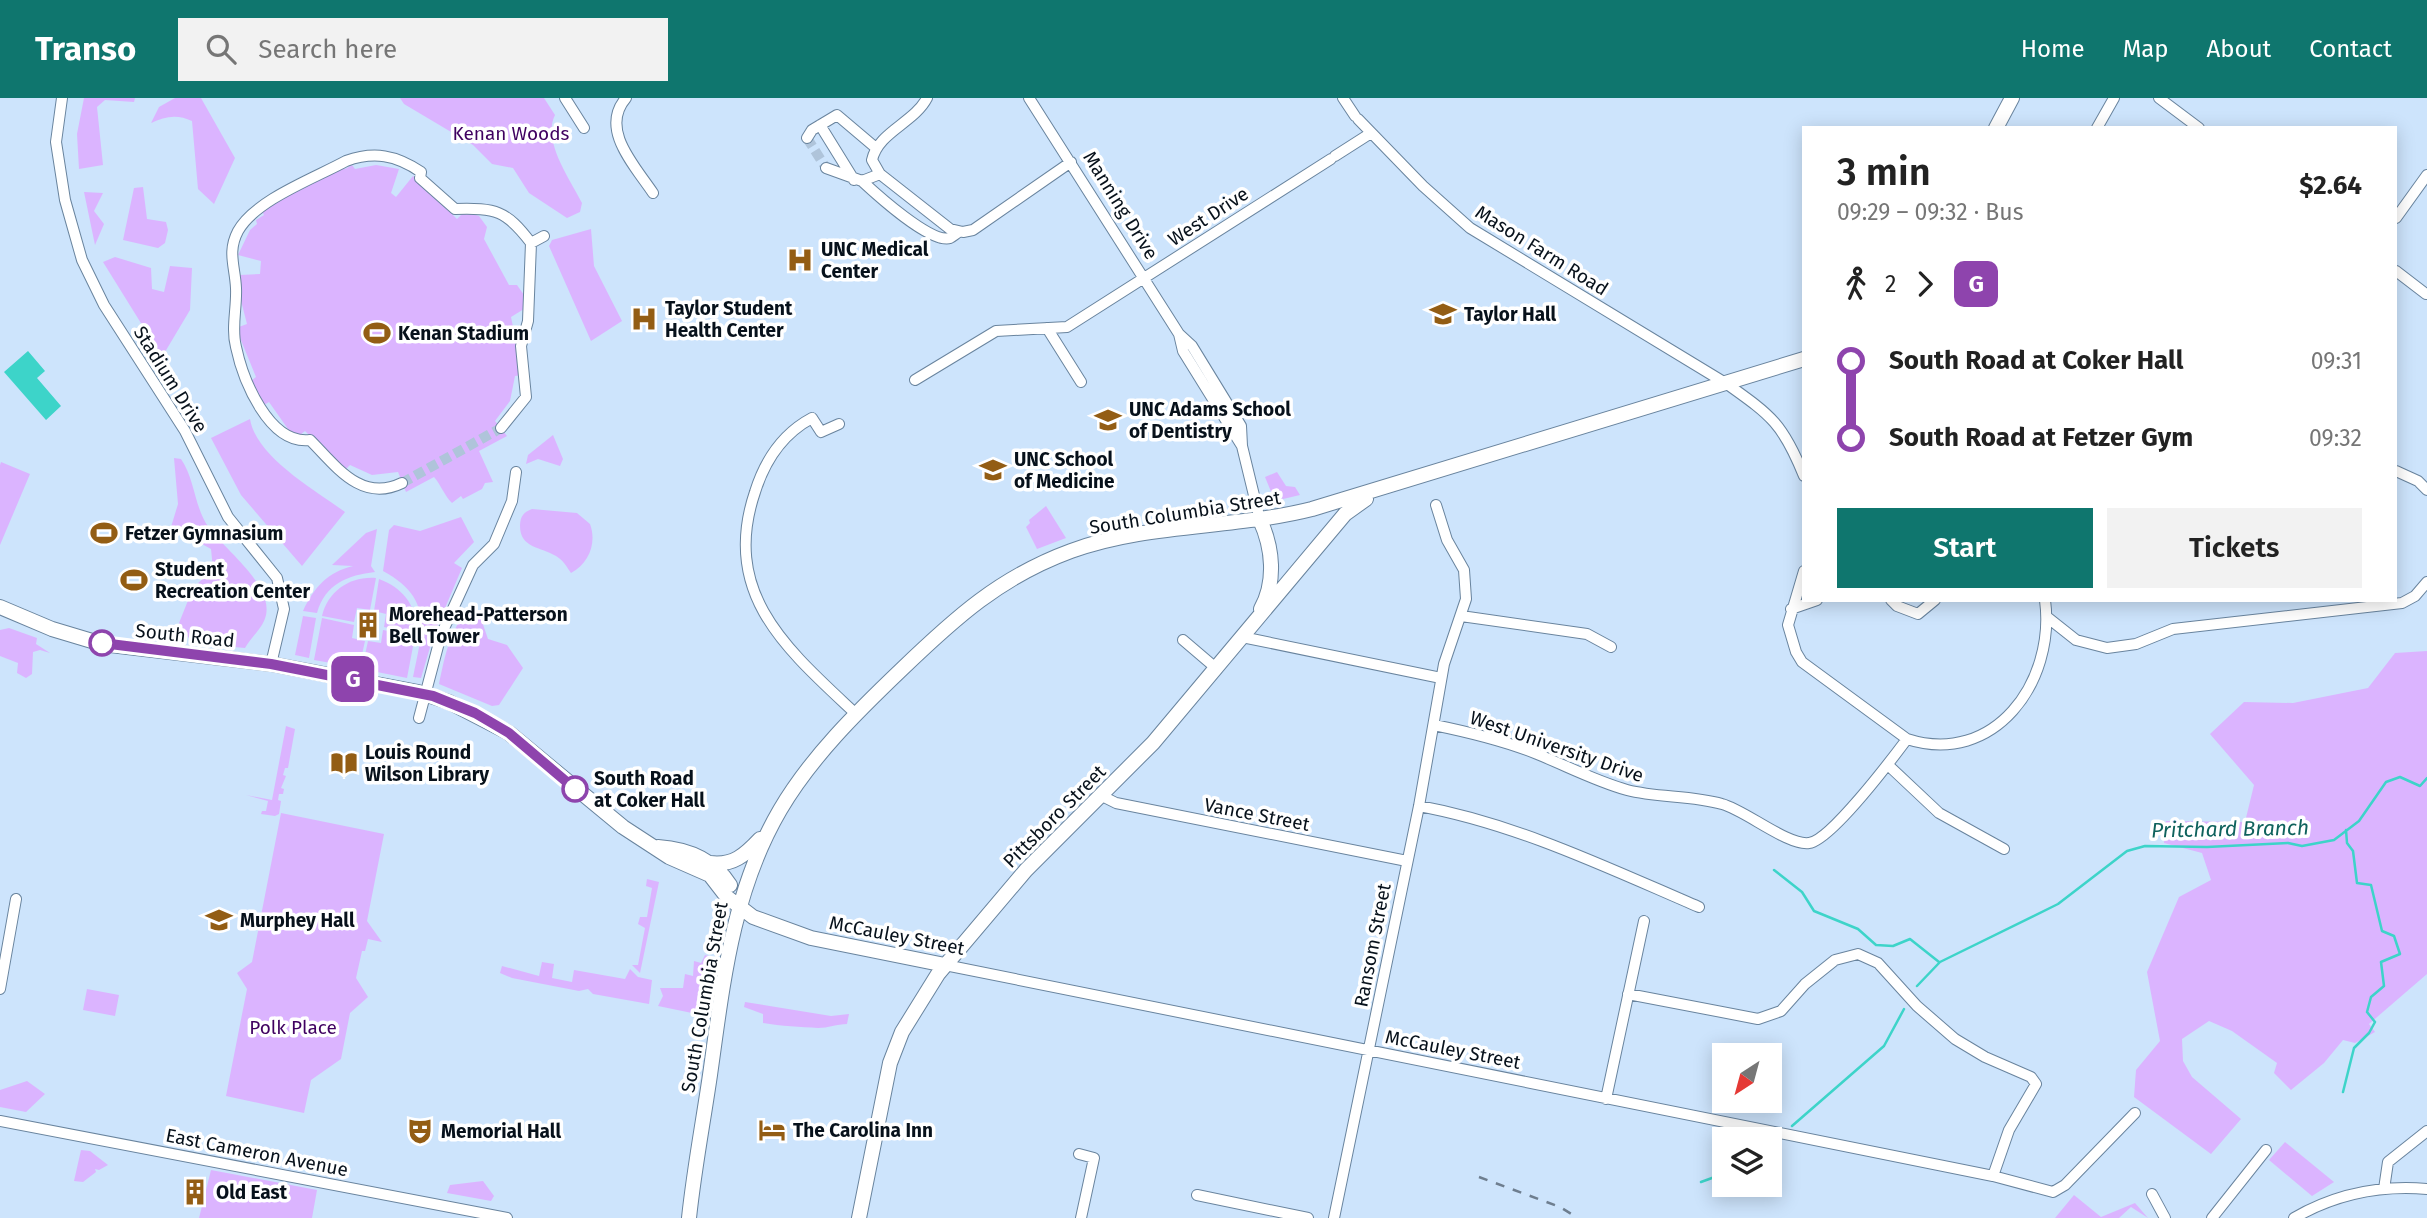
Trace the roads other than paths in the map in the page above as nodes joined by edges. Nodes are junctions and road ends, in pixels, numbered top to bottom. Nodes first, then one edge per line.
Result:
1 (62, 98) edge
2 (565, 98) edge
3 (626, 98) edge
4 (927, 98) edge
5 (1029, 98) edge
6 (1343, 98) edge
7 (2012, 98) edge
8 (2114, 98) edge
9 (2159, 98) edge
10 (820, 125) junction
11 (1997, 126) edge
12 (2098, 126) edge
13 (2196, 126) edge
14 (584, 128) dead end
15 (1371, 133) junction
16 (807, 138) dead end
17 (876, 148) junction
18 (1071, 162) junction
19 (826, 169) tunnel mouth
20 (880, 174) junction
21 (2427, 175) edge
22 (858, 180) junction
23 (653, 192) dead end
24 (2397, 217) edge
25 (959, 232) junction
26 (544, 236) dead end
27 (531, 243) junction
28 (2397, 272) edge
29 (1144, 278) junction
30 (2426, 294) edge
31 (1047, 328) junction
32 (1802, 360) edge
33 (915, 380) dead end
34 (1081, 382) dead end
35 (1727, 384) junction
36 (839, 424) dead end
37 (501, 428) tunnel mouth
38 (1802, 471) edge
39 (2397, 471) edge
40 (516, 472) dead end
41 (402, 483) tunnel mouth
42 (2427, 490) edge
43 (1371, 493) junction
44 (1436, 505) dead end
45 (1260, 520) junction
46 (1802, 577) edge
47 (2427, 582) edge
48 (1811, 602) edge
49 (1893, 602) edge
50 (1933, 602) edge
51 (2045, 602) edge
52 (0, 607) edge
53 (1791, 609) junction
54 (1461, 616) junction
55 (2047, 617) junction
56 (1254, 621) junction
57 (1242, 637) junction
58 (1183, 640) dead end
59 (1611, 647) dead end
60 (271, 664) junction
61 (1217, 669) junction
62 (1441, 678) junction
63 (424, 694) junction
64 (857, 715) junction
65 (419, 719) dead end
66 (1434, 725) junction
67 (1907, 739) junction
68 (1888, 765) junction
69 (1102, 796) junction
70 (1419, 806) junction
71 (770, 828) junction
72 (656, 847) junction
73 (2004, 849) dead end
74 (1407, 861) junction
75 (710, 863) junction
76 (16, 900) dead end
77 (738, 905) junction
78 (1699, 907) dead end
79 (1644, 921) dead end
80 (945, 965) junction
81 (0, 989) edge
82 (1628, 994) junction
83 (1369, 1051) junction
84 (1606, 1099) junction
85 (2135, 1113) dead end
86 (0, 1121) edge
87 (2427, 1131) edge
88 (2266, 1150) dead end
89 (1079, 1154) dead end
90 (1993, 1176) junction
91 (2385, 1189) junction
92 (2427, 1189) edge
93 (2152, 1194) dead end
94 (1197, 1195) dead end
95 (507, 1218) edge
96 (689, 1218) edge
97 (859, 1218) edge
98 (1082, 1218) edge
99 (1308, 1218) edge
100 (1334, 1218) edge
101 (2165, 1218) edge
102 (2212, 1218) edge
103 (2294, 1218) edge

1 - 60 street, Stadium Drive
2 - 14 street
3 - 23 street
4 - 17 street
5 - 18 street, Manning Drive
6 - 15 street, Mason Farm Road
7 - 11 main road
8 - 12 street
9 - 13 street
10 - 16 street
10 - 17 street
10 - 22 street
15 - 29 street, West Drive
15 - 35 street, Mason Farm Road
17 - 20 street
18 - 25 street
18 - 29 street, Manning Drive
19 - 22 street
20 - 22 street
20 - 25 street
21 - 24 street
22 - 25 street
26 - 27 street
27 - 37 street
27 - 41 street
28 - 30 street
29 - 31 street, West Drive
29 - 45 street, Manning Drive
31 - 33 street, West Drive
31 - 34 street
32 - 35 main road, South Columbia Street
35 - 38 street, Mason Farm Road
35 - 43 main road, South Columbia Street
36 - 64 street
39 - 42 street
40 - 63 street
43 - 45 main road, South Columbia Street
43 - 56 main road, Pittsboro Street
44 - 54 street, Ransom Street
45 - 56 main road, Manning Drive
45 - 64 main road, South Columbia Street
46 - 53 street
47 - 55 street
48 - 53 street
49 - 50 street
51 - 55 street
52 - 60 main road, South Road
53 - 67 street
54 - 59 street
54 - 62 street, Ransom Street
55 - 67 street
56 - 57 main road, Pittsboro Street
57 - 61 main road, Pittsboro Street
57 - 62 street
58 - 61 street
60 - 63 main road, South Road
61 - 69 main road, Pittsboro Street
62 - 66 street, Ransom Street
63 - 65 street
63 - 72 main road, South Road
64 - 71 main road, South Columbia Street
66 - 68 street, West University Drive
66 - 70 street, Ransom Street
67 - 68 street, West University Drive
68 - 73 street
69 - 74 street, Vance Street
69 - 80 main road, Pittsboro Street
70 - 74 street, Ransom Street
70 - 78 street
71 - 75 main road
71 - 77 main road, South Columbia Street
72 - 75 main road, South Road
72 - 77 main road, South Road
74 - 83 street, Ransom Street
75 - 77 main road, South Road
76 - 81 street
77 - 80 main road, McCauley Street
77 - 96 main road, South Columbia Street
79 - 82 street
80 - 83 street, McCauley Street
80 - 97 main road, Pittsboro Street
82 - 84 street
82 - 90 street
83 - 84 street, McCauley Street
83 - 100 street, Ransom Street
84 - 90 street, McCauley Street
85 - 90 street, McCauley Street
86 - 95 street, East Cameron Avenue
87 - 91 street
88 - 102 street
89 - 98 street
91 - 92 street
91 - 103 street
93 - 101 street
94 - 99 street

